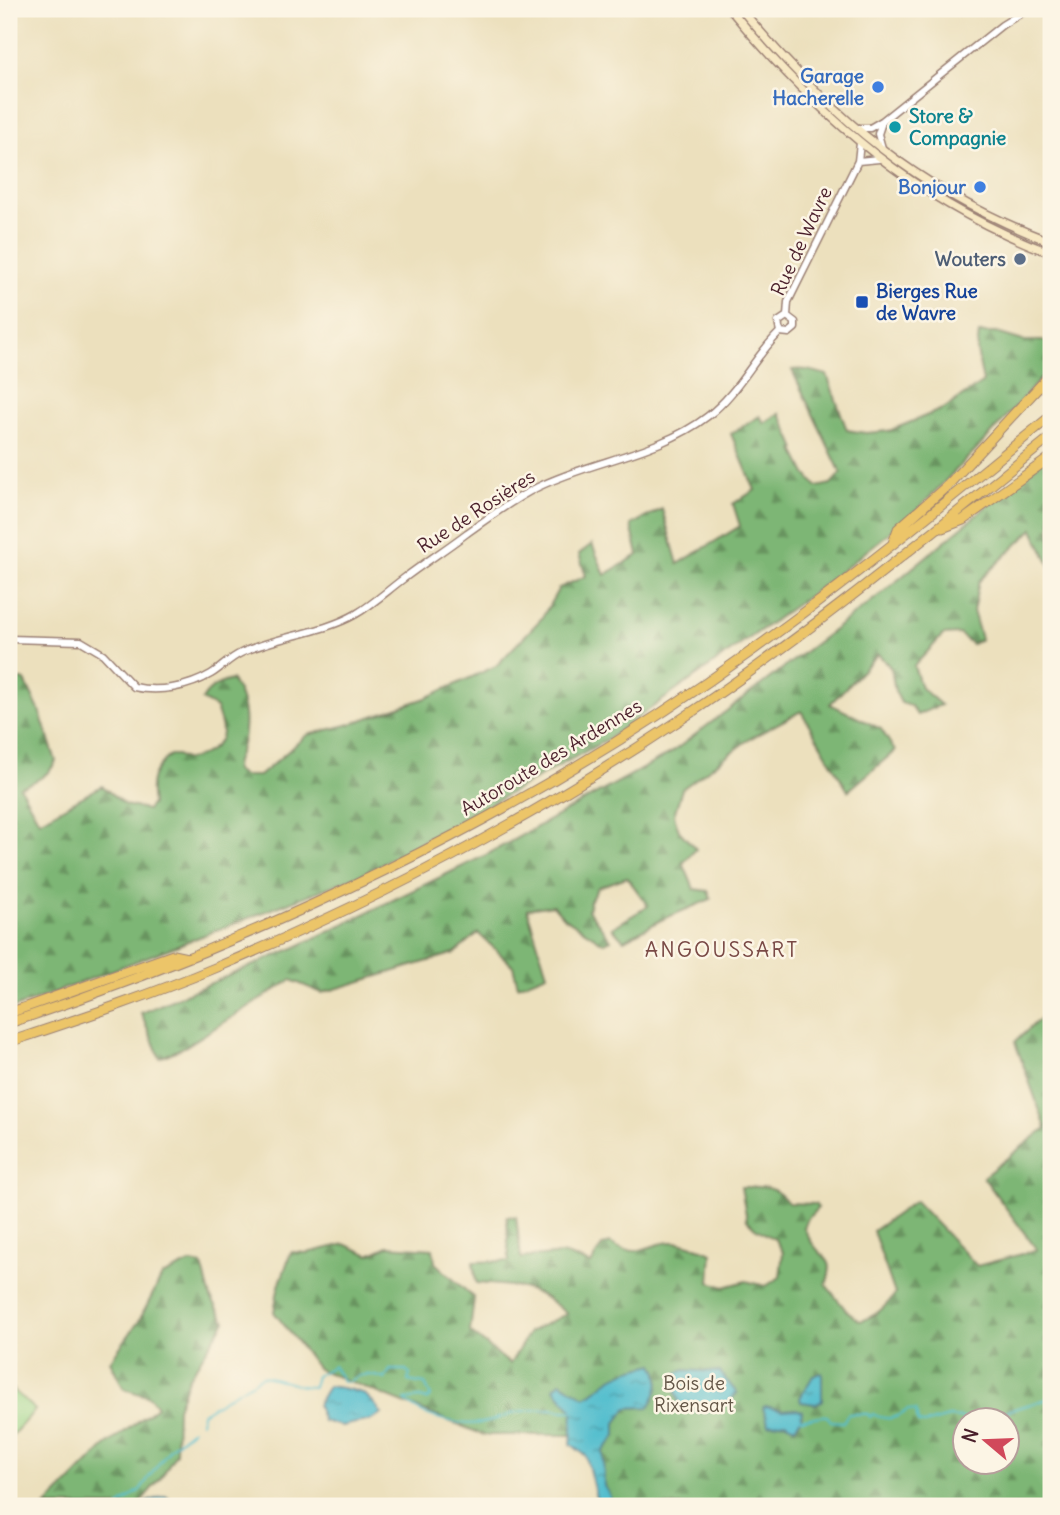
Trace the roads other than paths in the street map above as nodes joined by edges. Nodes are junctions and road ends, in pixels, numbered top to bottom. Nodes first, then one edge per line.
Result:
1 (730, 9) edge
2 (741, 9) edge
3 (1028, 9) edge
4 (882, 121) junction
5 (855, 128) junction
6 (863, 141) junction
7 (882, 156) junction
8 (858, 161) junction
9 (1051, 242) edge
10 (1049, 252) edge
11 (787, 316) junction
12 (780, 332) junction
13 (1051, 374) edge
14 (1051, 416) edge
15 (1051, 437) edge
16 (1051, 457) edge
17 (934, 531) junction
18 (891, 547) junction
19 (9, 639) edge
20 (189, 958) junction
21 (9, 1013) edge
22 (9, 1023) edge
23 (9, 1042) edge

1 - 6 main road
2 - 5 main road
3 - 4 street
4 - 5 street
4 - 7 street
5 - 6 main road
6 - 7 main road
6 - 8 street, Rue de Wavre
7 - 8 street
7 - 9 main road
7 - 10 main road
8 - 11 street, Rue de Wavre
11 - 12 street, Rue de Wavre
11 - 12 street
12 - 19 street, Rue de Rosières
13 - 18 highway
14 - 18 highway, Autoroute des Ardennes
15 - 17 highway, Autoroute des Ardennes
16 - 17 highway
17 - 23 highway, Autoroute des Ardennes
18 - 20 highway, Autoroute des Ardennes
20 - 21 highway
20 - 22 highway, Autoroute des Ardennes

